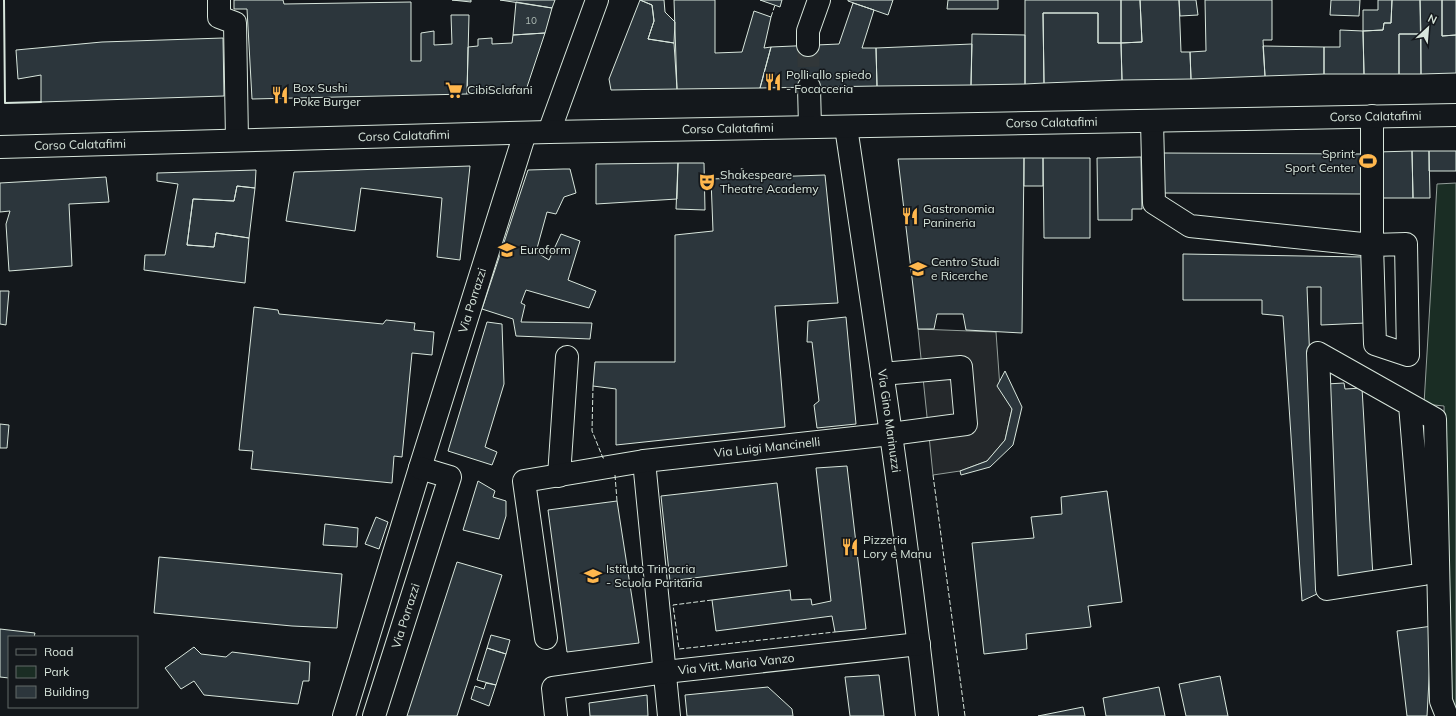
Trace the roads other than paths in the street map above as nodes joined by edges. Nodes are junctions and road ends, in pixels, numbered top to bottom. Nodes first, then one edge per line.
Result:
1 (219, 0) edge
2 (597, 0) edge
3 (819, 0) edge
4 (808, 45) tunnel mouth
5 (809, 87) tunnel mouth
6 (1456, 115) edge
7 (1372, 116) junction
8 (1152, 120) junction
9 (810, 127) junction
10 (846, 127) junction
11 (549, 132) junction
12 (525, 133) junction
13 (237, 140) junction
14 (0, 147) edge
15 (1372, 244) junction
16 (567, 357) dead end
17 (882, 374) junction
18 (1410, 405) junction
19 (891, 434) junction
20 (644, 461) junction
21 (420, 468) junction
22 (559, 476) junction
23 (546, 638) dead end
24 (919, 644) junction
25 (665, 672) junction
26 (344, 716) edge
27 (374, 716) edge
28 (556, 716) edge
29 (669, 716) edge
30 (927, 716) edge
31 (1447, 716) edge

1 - 13 street
2 - 11 street
3 - 4 street
5 - 9 street
6 - 7 street, Corso Calatafimi
7 - 8 street, Corso Calatafimi
7 - 15 street
8 - 10 street, Corso Calatafimi
8 - 15 street
9 - 10 street, Corso Calatafimi
9 - 11 street, Corso Calatafimi
10 - 17 street, Via Gino Marinuzzi
11 - 12 street, Corso Calatafimi
12 - 13 street, Corso Calatafimi
12 - 21 street, Via Porrazzi
13 - 14 street, Corso Calatafimi
15 - 15 street
16 - 22 street
17 - 19 street, Via Gino Marinuzzi
17 - 19 street, Via Luigi Mancinelli
18 - 18 street
18 - 31 street
19 - 20 street, Via Luigi Mancinelli
19 - 24 street, Via Gino Marinuzzi
20 - 22 street, Via Luigi Mancinelli
20 - 25 street
21 - 26 street, Via Porrazzi
21 - 27 street, Via Porrazzi
22 - 23 street, Via Luigi Mancinelli
24 - 25 street, Via Vitt. Maria Vanzo
24 - 30 street, Via Gino Marinuzzi
25 - 28 street, Via Vitt. Maria Vanzo
25 - 29 street

